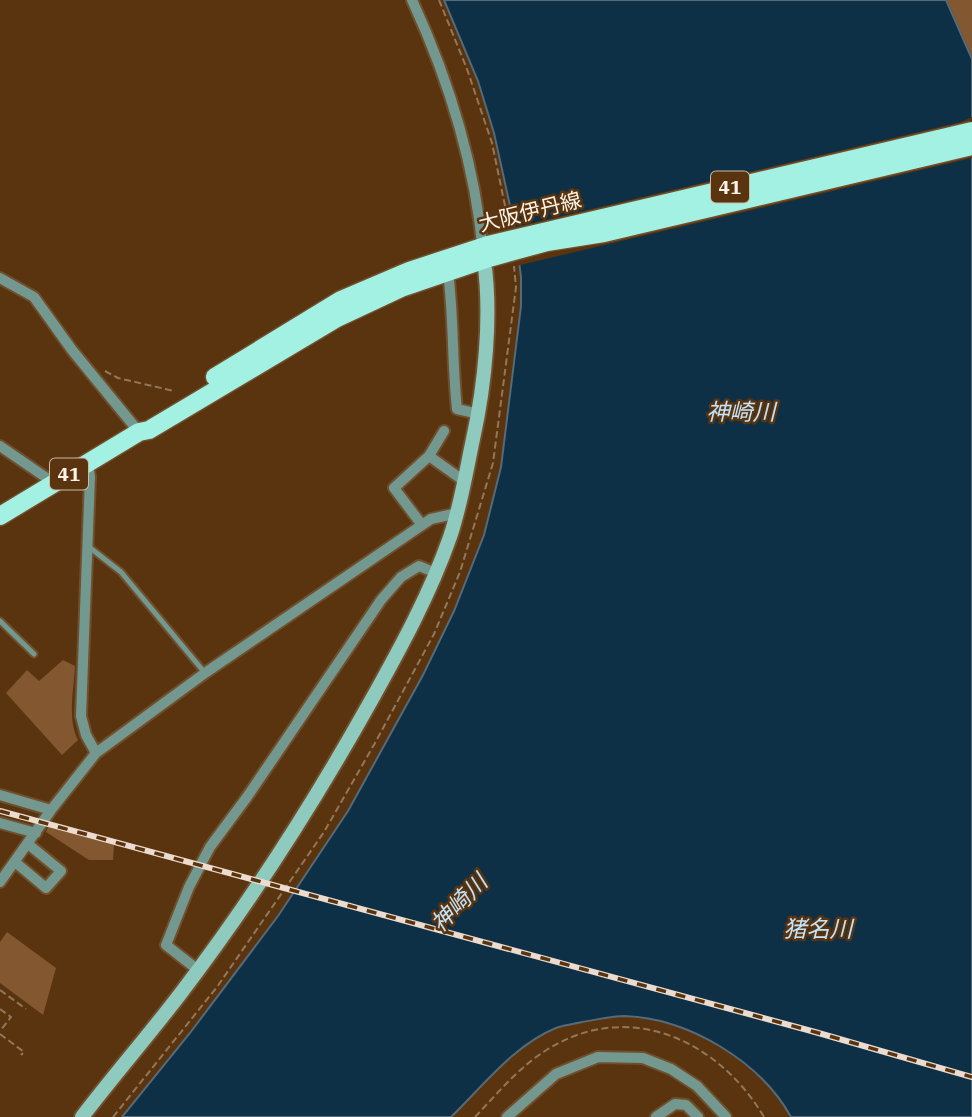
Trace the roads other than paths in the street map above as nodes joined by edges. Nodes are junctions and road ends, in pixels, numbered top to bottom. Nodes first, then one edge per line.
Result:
1 (412, 0) edge
2 (971, 134) edge
3 (486, 253) junction
4 (448, 272) junction
5 (1, 279) edge
6 (479, 414) junction
7 (444, 431) dead end
8 (139, 432) junction
9 (427, 434) dead end
10 (437, 443) junction
11 (0, 446) edge
12 (429, 456) junction
13 (88, 463) junction
14 (464, 481) junction
15 (54, 483) junction
16 (458, 513) junction
17 (0, 516) edge
18 (422, 525) junction
19 (87, 545) junction
20 (436, 573) junction
21 (0, 621) edge
22 (34, 654) dead end
23 (205, 673) junction
24 (96, 753) junction
25 (0, 795) edge
26 (51, 810) junction
27 (0, 823) edge
28 (36, 833) junction
29 (28, 844) junction
30 (15, 862) junction
31 (0, 882) edge
32 (198, 970) junction
33 (82, 1117) edge
34 (507, 1117) edge
35 (656, 1117) edge
36 (698, 1117) edge
37 (726, 1117) edge

1 - 3 street
2 - 3 main road, 大阪伊丹線 / 41, bridge
3 - 4 main road, 大阪伊丹線 / 41
3 - 6 street
3 - 8 main road, 大阪伊丹線 / 41
4 - 6 street
4 - 8 main road, 大阪伊丹線 / 41
5 - 8 street
6 - 14 street
7 - 10 street
8 - 13 main road, 大阪伊丹線 / 41
9 - 10 street
10 - 12 street
11 - 15 street
12 - 14 street
12 - 18 street
13 - 15 main road, 大阪伊丹線 / 41
13 - 19 street
14 - 16 street
15 - 17 main road, 大阪伊丹線 / 41
16 - 18 street
16 - 20 street
18 - 23 street
19 - 23 lane
19 - 24 street
20 - 32 street
20 - 32 street
21 - 22 lane
23 - 24 street
24 - 26 street
25 - 26 street
26 - 28 street
27 - 28 street
28 - 29 street
29 - 30 street
29 - 30 street
30 - 31 street
32 - 33 street
34 - 37 street
35 - 36 street

